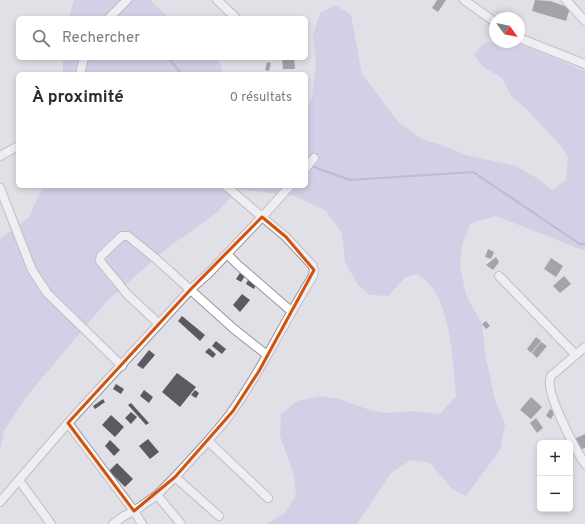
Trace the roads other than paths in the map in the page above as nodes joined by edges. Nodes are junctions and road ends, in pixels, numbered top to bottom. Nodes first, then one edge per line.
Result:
1 (127, 0) edge
2 (217, 0) edge
3 (464, 0) edge
4 (566, 0) edge
5 (111, 16) edge
6 (234, 16) edge
7 (489, 18) edge
8 (585, 21) edge
9 (525, 40) edge
10 (84, 60) edge
11 (585, 63) edge
12 (80, 72) edge
13 (16, 147) edge
14 (0, 156) edge
15 (314, 158) dead end
16 (308, 166) edge
17 (0, 188) edge
18 (228, 188) edge
19 (288, 188) edge
20 (262, 217) junction
21 (227, 254) junction
22 (500, 276) dead end
23 (191, 289) junction
24 (291, 311) junction
25 (159, 324) junction
26 (585, 347) edge
27 (575, 354) junction
28 (267, 355) junction
29 (122, 366) junction
30 (68, 423) junction
31 (208, 441) junction
32 (585, 464) edge
33 (176, 477) junction
34 (19, 480) junction
35 (157, 495) junction
36 (268, 498) dead end
37 (0, 502) edge
38 (134, 511) junction
39 (219, 516) dead end
40 (51, 524) edge
41 (113, 524) edge
42 (142, 524) edge
43 (181, 524) edge

1 - 5 street
2 - 6 street
3 - 7 street
4 - 8 street
9 - 11 street
10 - 12 street
13 - 14 street
15 - 16 street
17 - 29 street
18 - 20 street
19 - 20 street
20 - 21 street
20 - 24 street
21 - 23 street
21 - 24 street
22 - 27 street
23 - 25 street
23 - 25 street
23 - 28 street
24 - 28 street
25 - 29 street
26 - 27 street
27 - 32 street
28 - 31 street
29 - 30 street
30 - 34 street
30 - 38 street
31 - 33 street
31 - 36 street
33 - 35 street
33 - 39 street
34 - 37 street
34 - 40 street
35 - 38 street
35 - 43 street
38 - 41 street
38 - 42 street

